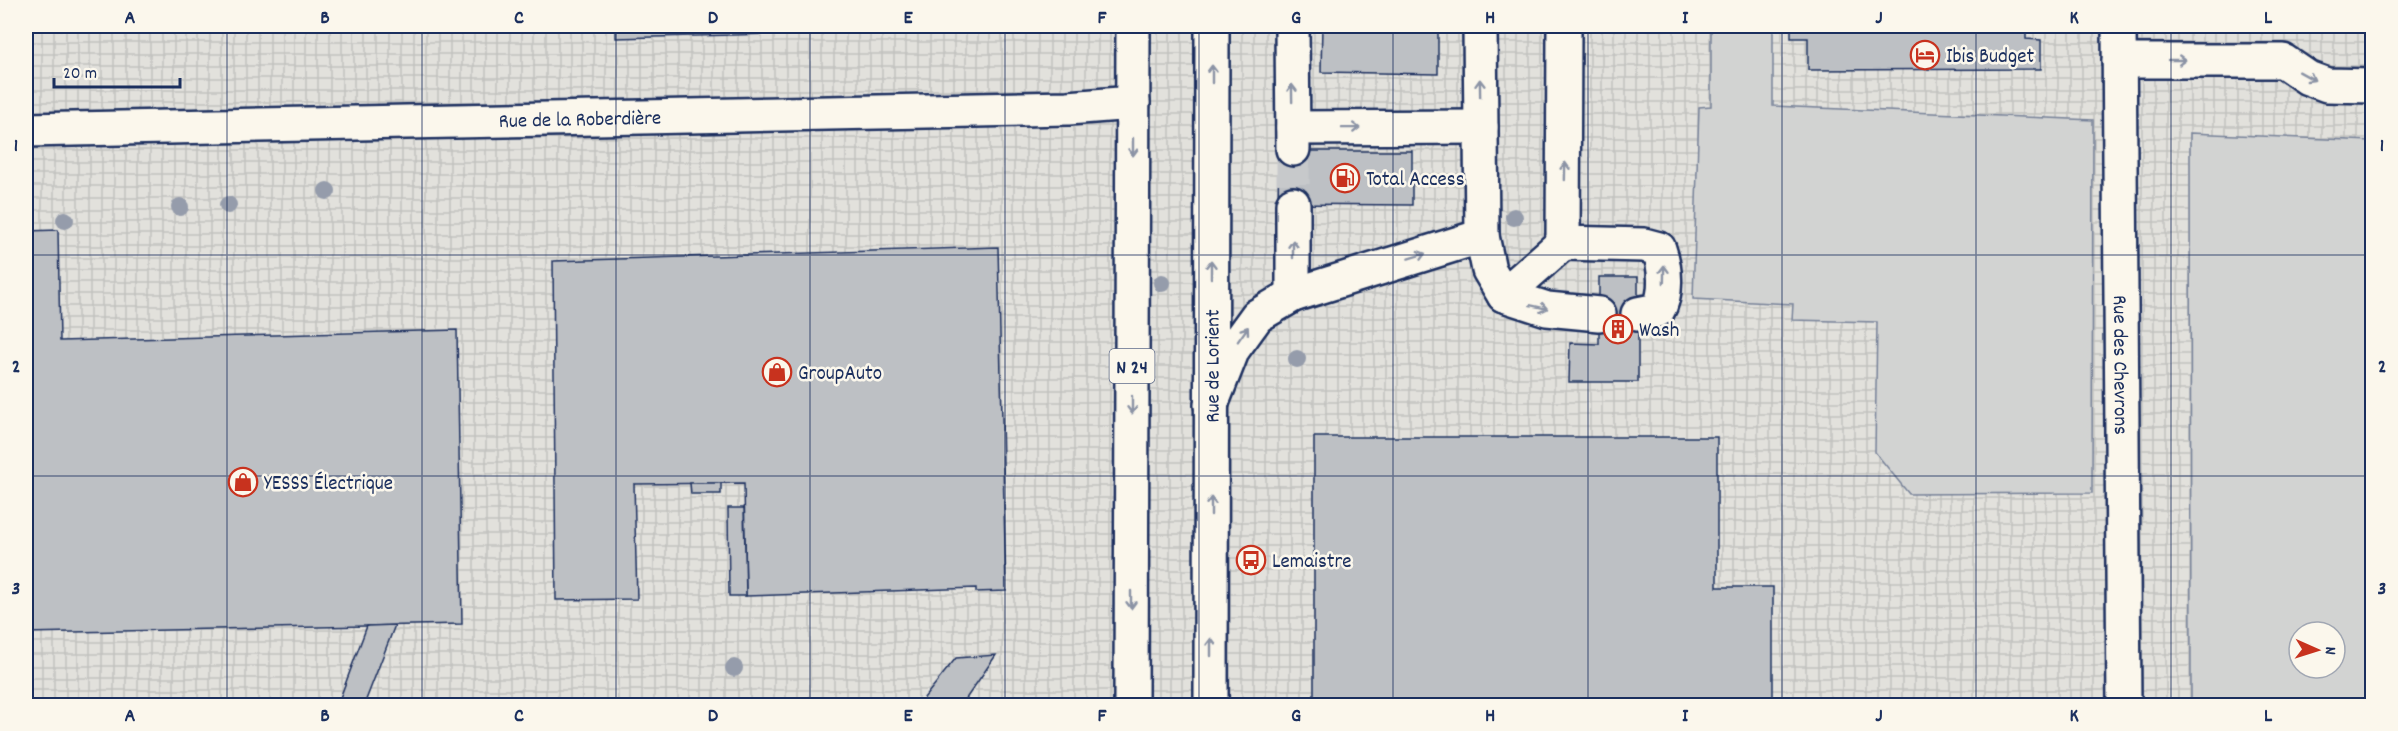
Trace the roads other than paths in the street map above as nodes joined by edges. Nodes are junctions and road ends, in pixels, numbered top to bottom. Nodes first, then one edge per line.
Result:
1 (1133, 26) edge
2 (1212, 26) edge
3 (1292, 26) edge
4 (1480, 26) edge
5 (1564, 26) edge
6 (2119, 26) edge
7 (2118, 61) junction
8 (2373, 86) edge
9 (1133, 103) junction
10 (1481, 127) junction
11 (26, 130) edge
12 (1293, 204) tunnel mouth
13 (1482, 236) junction
14 (1563, 243) junction
15 (1293, 295) junction
16 (1504, 295) junction
17 (1599, 314) dead end
18 (1638, 314) dead end
19 (1210, 406) junction
20 (1131, 705) edge
21 (1210, 705) edge
22 (2124, 705) edge

1 - 9 street, N 24
19 -> 2 street, Rue de Lorient
3 - 10 street
10 -> 4 street
14 -> 5 street
6 - 7 street, Rue des Chevrons
7 -> 8 street
7 - 22 street, Rue des Chevrons
9 - 11 street, Rue de la Roberdière
9 -> 20 street, N 24
10 - 13 street
15 -> 12 street
15 -> 13 street
13 - 16 street
14 - 16 street
18 -> 14 street
19 -> 15 street
16 -> 17 street
21 -> 19 street, Rue de Lorient

